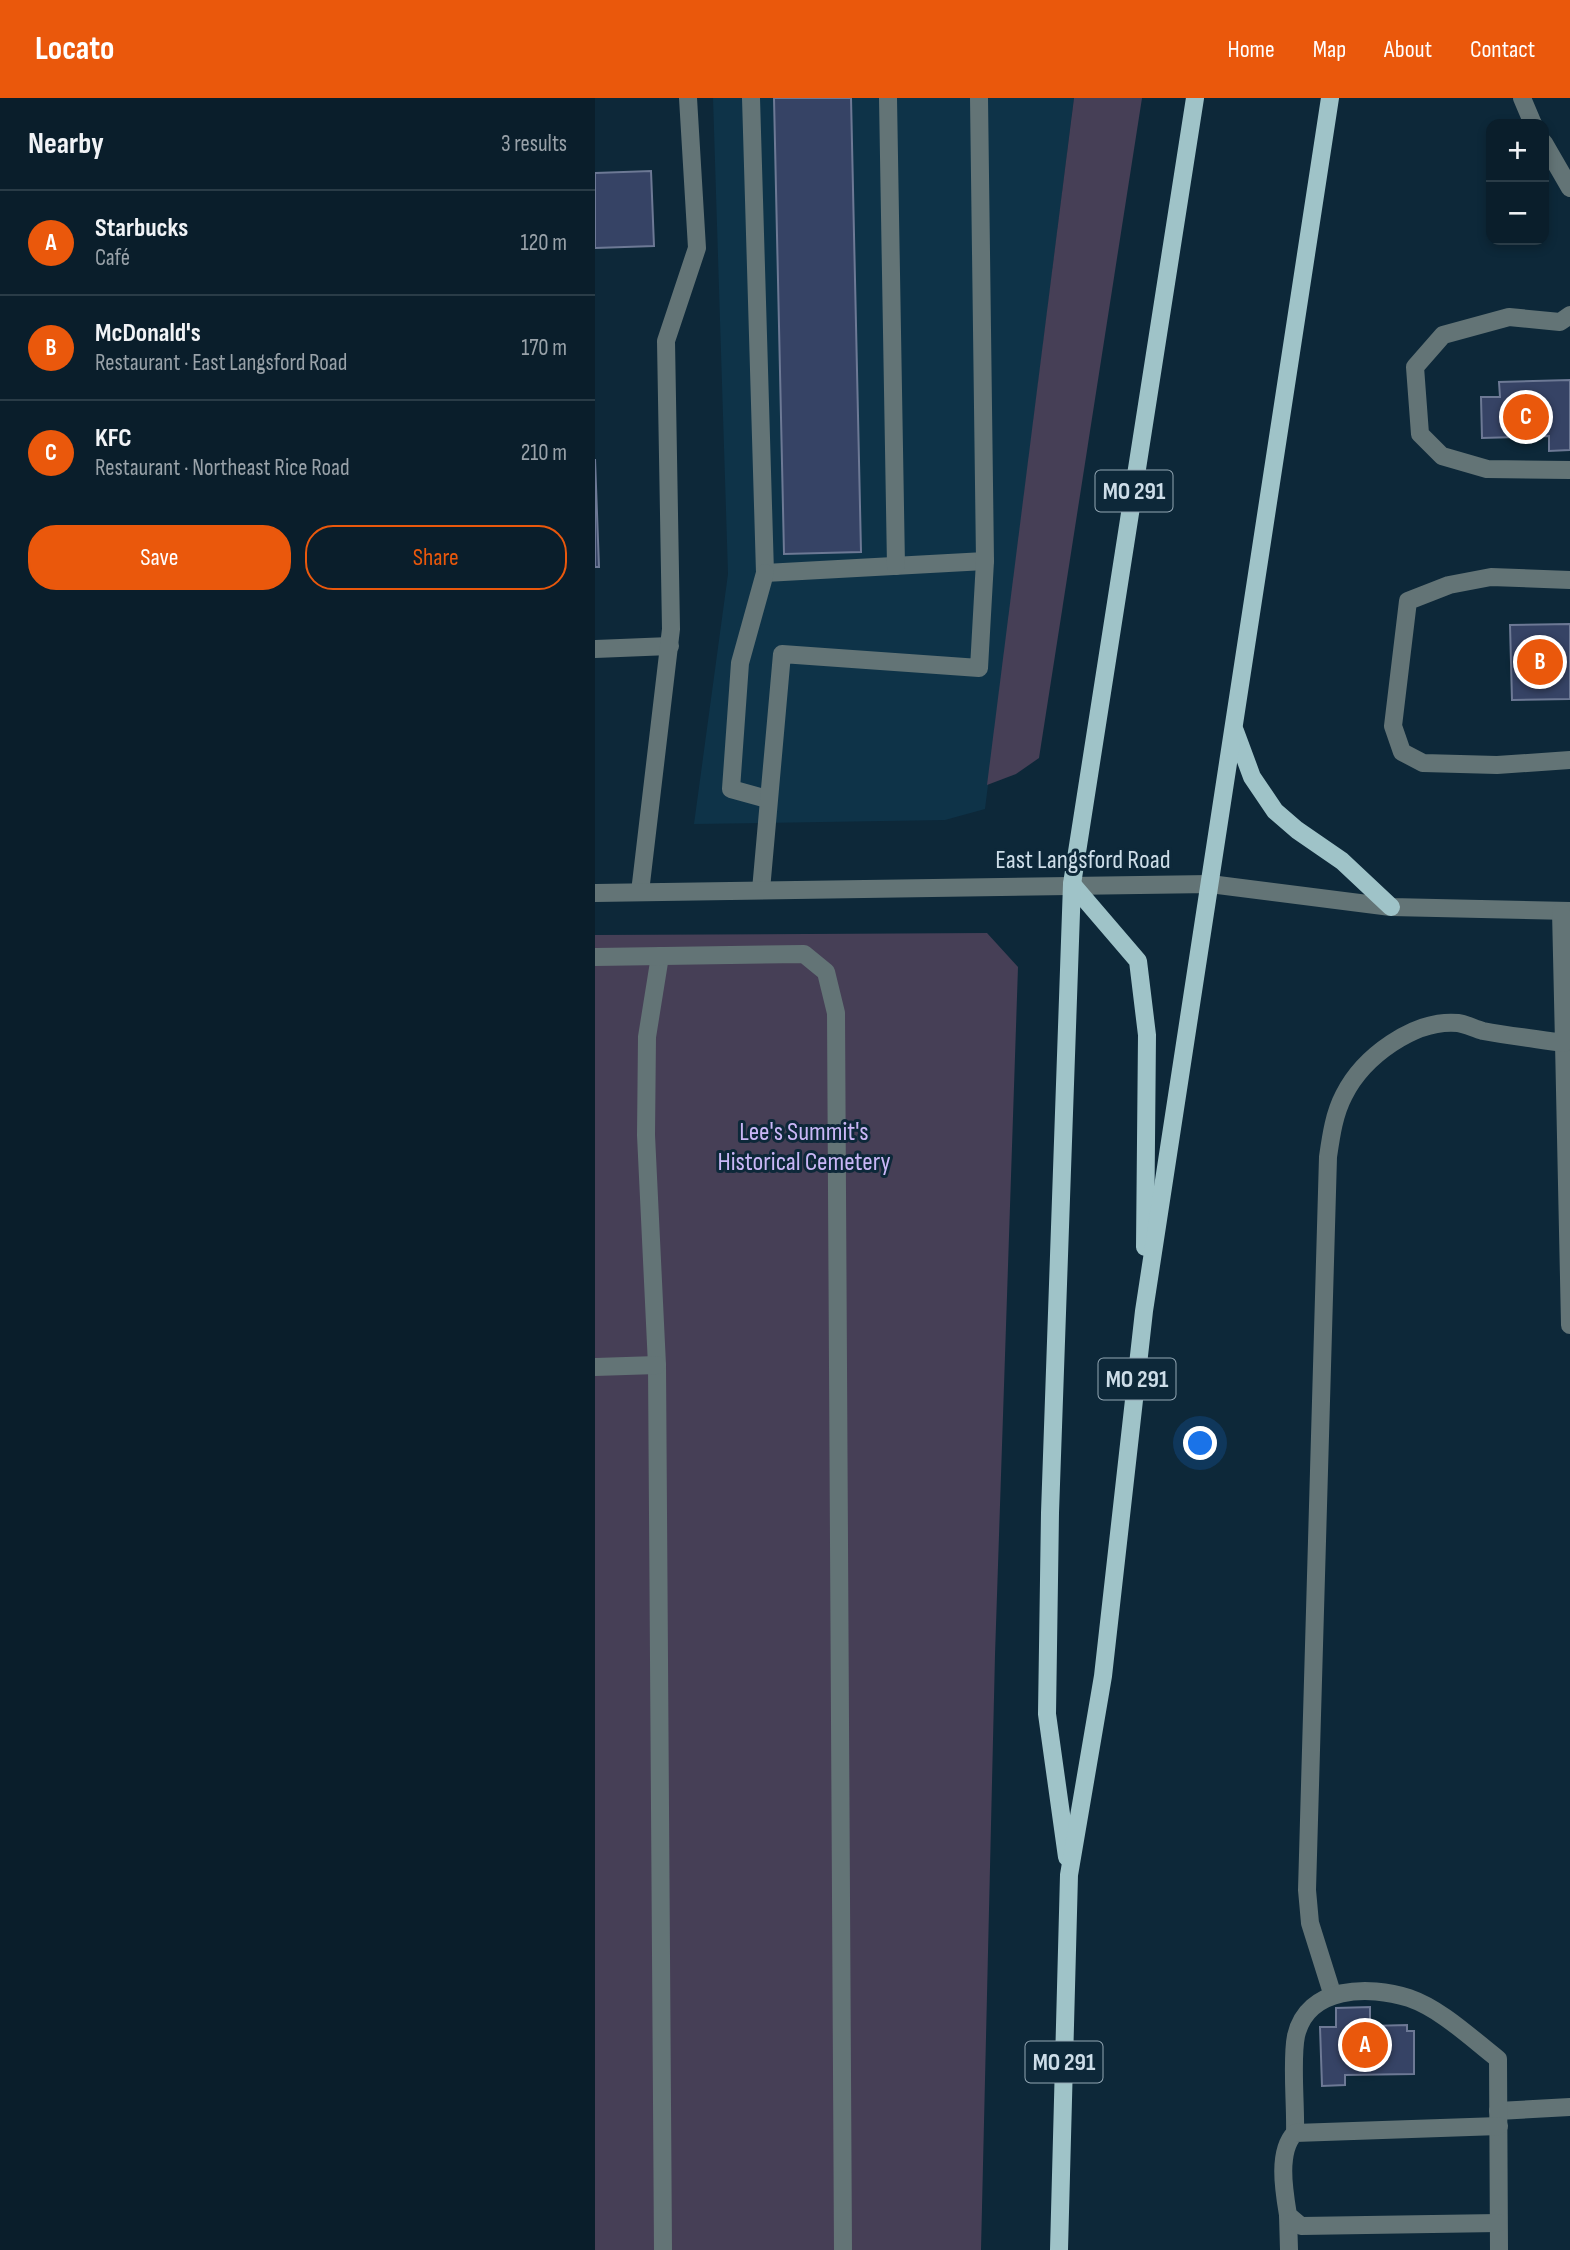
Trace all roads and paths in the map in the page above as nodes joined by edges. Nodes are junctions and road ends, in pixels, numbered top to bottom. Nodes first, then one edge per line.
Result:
1 (688, 98) edge
2 (751, 98) edge
3 (888, 98) edge
4 (979, 98) edge
5 (1195, 98) edge
6 (1330, 98) edge
7 (1522, 98) edge
8 (1531, 119) edge
9 (1549, 152) edge
10 (1570, 188) edge
11 (1570, 315) edge
12 (1570, 470) edge
13 (985, 561) junction
14 (895, 566) junction
15 (765, 573) junction
16 (1570, 580) edge
17 (670, 646) junction
18 (595, 649) edge
19 (1234, 728) junction
20 (1570, 760) edge
21 (767, 799) junction
22 (1072, 884) junction
23 (1210, 884) junction
24 (761, 890) junction
25 (640, 892) junction
26 (595, 893) edge
27 (1391, 907) junction
28 (1565, 911) edge
29 (660, 956) junction
30 (595, 957) edge
31 (1567, 1043) edge
32 (1144, 1311) junction
33 (1570, 1325) edge
34 (656, 1365) junction
35 (595, 1367) edge
36 (1069, 1875) junction
37 (1332, 1993) junction
38 (1570, 2108) edge
39 (1499, 2118) junction
40 (1295, 2133) junction
41 (1289, 2215) junction
42 (1498, 2223) junction
43 (663, 2250) edge
44 (843, 2250) edge
45 (1059, 2250) edge
46 (1289, 2250) edge
47 (1499, 2250) edge

1 - 17 street
2 - 15 street
3 - 14 street
4 - 13 street
5 - 22 main road, MO 291
6 - 19 main road, MO 291
7 - 8 street
9 - 10 street
11 - 12 street
13 - 14 street
13 - 21 street
14 - 15 street
15 - 21 street
16 - 20 street
17 - 18 street
17 - 25 street
19 - 23 main road, MO 291
19 - 27 main road
21 - 24 street
22 - 23 street, East Langsford Road
22 - 24 street, East Langsford Road
22 - 32 main road
22 - 36 main road, MO 291
23 - 27 street, East Langsford Road
23 - 32 main road, MO 291
24 - 25 street, East Langsford Road
25 - 26 street, East Langsford Road
27 - 28 street, East Langsford Road
28 - 31 street
29 - 30 street
29 - 34 street
29 - 44 street
31 - 33 street
31 - 37 street
32 - 36 main road, MO 291
34 - 35 street
34 - 43 street
36 - 45 main road, MO 291
37 - 39 street
37 - 40 street
38 - 39 street
39 - 40 street
39 - 42 street
40 - 41 street
41 - 42 street
41 - 46 street
42 - 47 street

